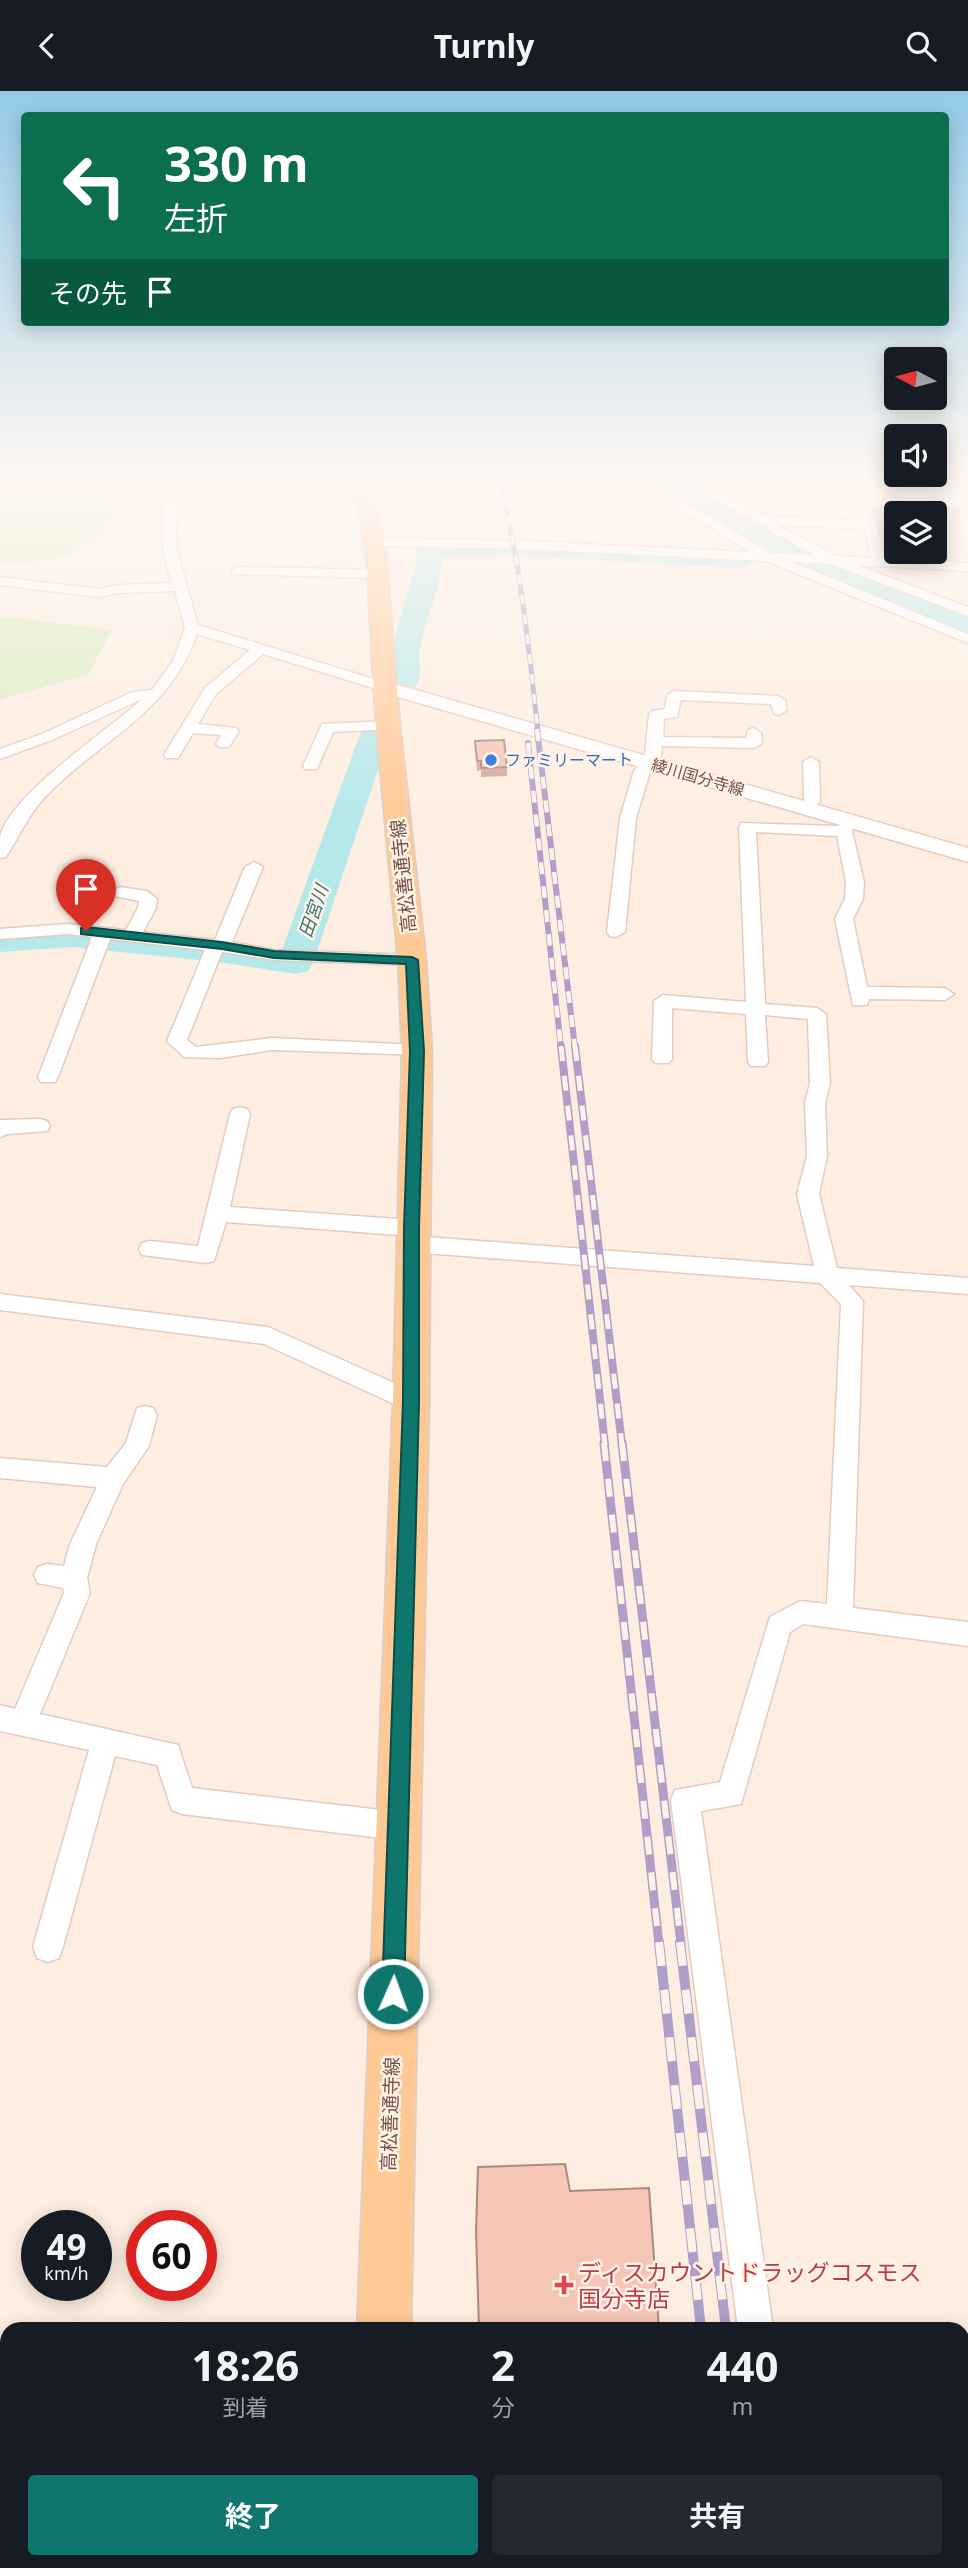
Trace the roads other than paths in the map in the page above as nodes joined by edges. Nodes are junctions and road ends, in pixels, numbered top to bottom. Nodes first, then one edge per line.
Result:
1 (182, 593) edge
2 (379, 593) edge
3 (856, 593) edge
4 (916, 593) edge
5 (968, 612) edge
6 (192, 628) junction
7 (968, 639) edge
8 (261, 649) junction
9 (388, 688) junction
10 (193, 690) dead end
11 (210, 691) junction
12 (155, 694) junction
13 (779, 710) dead end
14 (388, 726) junction
15 (189, 728) junction
16 (754, 733) dead end
17 (655, 741) junction
18 (224, 744) dead end
19 (0, 754) edge
20 (63, 755) junction
21 (172, 755) dead end
22 (811, 762) dead end
23 (649, 763) junction
24 (0, 767) edge
25 (312, 767) dead end
26 (807, 809) junction
27 (846, 826) junction
28 (0, 853) edge
29 (968, 855) edge
30 (254, 867) dead end
31 (120, 892) dead end
32 (616, 932) dead end
33 (0, 934) edge
34 (131, 935) junction
35 (101, 939) junction
36 (216, 948) junction
37 (298, 956) joint
38 (412, 960) junction
39 (945, 994) dead end
40 (755, 1007) junction
41 (417, 1051) junction
42 (662, 1059) dead end
43 (758, 1062) dead end
44 (48, 1077) dead end
45 (240, 1114) dead end
46 (40, 1126) dead end
47 (0, 1131) edge
48 (218, 1214) junction
49 (411, 1236) junction
50 (150, 1249) dead end
51 (828, 1278) junction
52 (968, 1286) edge
53 (0, 1302) edge
54 (411, 1401) junction
55 (145, 1415) dead end
56 (0, 1468) edge
57 (113, 1478) junction
58 (47, 1575) dead end
59 (74, 1578) junction
60 (840, 1617) junction
61 (968, 1634) edge
62 (11, 1720) edge
63 (104, 1742) junction
64 (398, 1826) junction
65 (48, 1947) dead end
66 (384, 2322) edge
67 (754, 2322) edge

1 - 6 street
2 - 9 main road, 高松善通寺線
3 - 7 street
4 - 5 street
6 - 8 street
6 - 12 street
8 - 9 street
8 - 11 street
9 - 14 main road, 高松善通寺線
9 - 23 main road, 綾川国分寺線
10 - 11 street
11 - 15 street
12 - 19 street
12 - 20 street
13 - 17 street
14 - 25 street
14 - 38 main road, 高松善通寺線
15 - 18 street
15 - 21 street
16 - 17 street
17 - 23 street
20 - 24 street
20 - 28 street
22 - 26 street
23 - 26 main road, 綾川国分寺線
23 - 32 street
26 - 27 main road, 綾川国分寺線
27 - 29 main road, 綾川国分寺線
27 - 39 street
27 - 40 street
30 - 36 street
31 - 34 street
33 - 35 street
34 - 35 street
34 - 36 street
35 - 44 street
36 - 37 street
36 - 41 street
37 - 38 street
38 - 41 main road, 高松善通寺線
40 - 42 street
40 - 43 street
40 - 51 street
41 - 49 main road, 高松善通寺線
45 - 48 street
46 - 47 street
48 - 49 street
48 - 50 street
49 - 51 street
49 - 54 main road, 高松善通寺線
51 - 52 street
51 - 60 street
53 - 54 street
54 - 64 main road, 高松善通寺線
55 - 57 street
56 - 57 street
57 - 59 street
58 - 59 street
59 - 62 street
60 - 61 street
60 - 67 street
62 - 63 street
63 - 64 street
63 - 65 street
64 - 66 main road, 高松善通寺線

